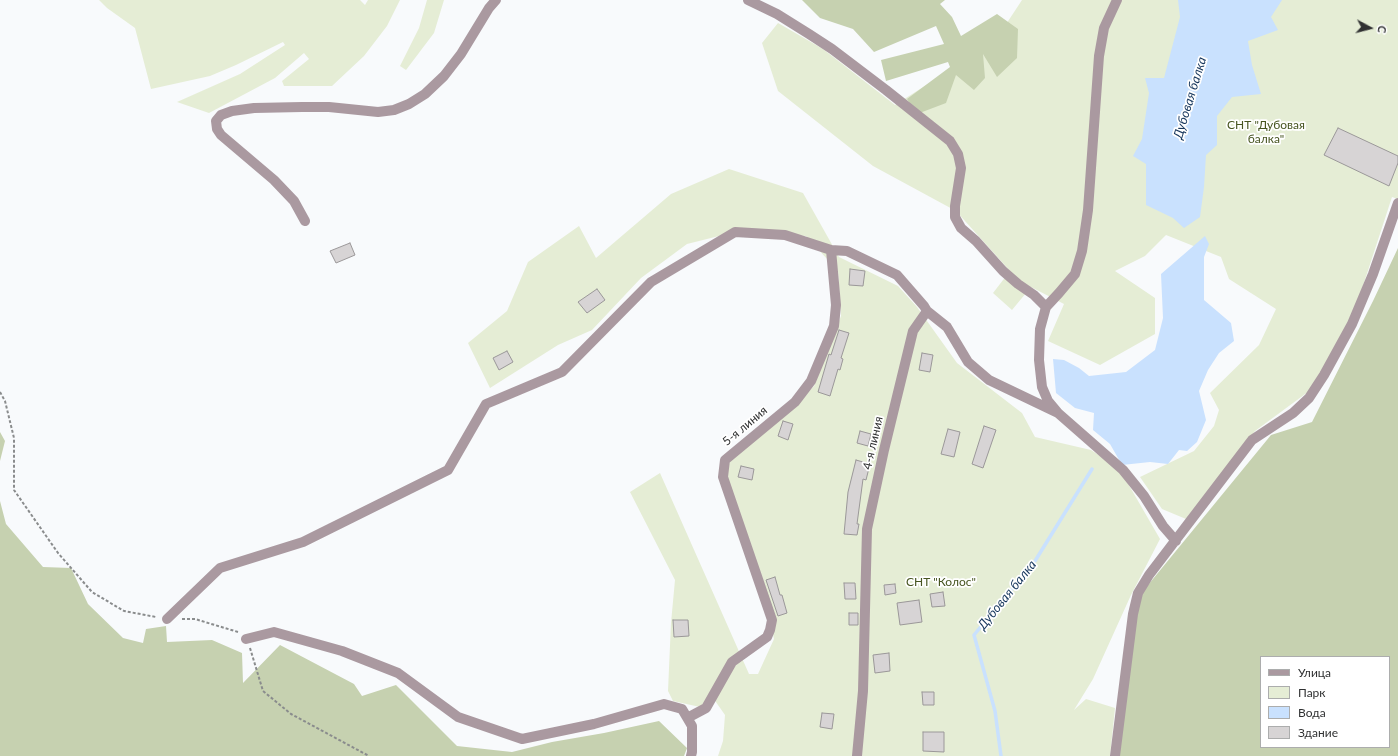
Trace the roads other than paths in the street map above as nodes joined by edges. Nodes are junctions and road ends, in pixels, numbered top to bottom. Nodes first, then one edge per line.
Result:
1 (496, 0) edge
2 (748, 0) edge
3 (1117, 0) edge
4 (1398, 203) edge
5 (305, 221) dead end
6 (831, 250) junction
7 (1046, 306) junction
8 (927, 311) junction
9 (1058, 413) junction
10 (1176, 541) junction
11 (167, 619) road end
12 (246, 639) road end
13 (691, 716) dead end
14 (690, 756) edge
15 (857, 756) edge
16 (1116, 756) edge

1 - 5 street
2 - 7 street
3 - 7 street
4 - 10 street
6 - 8 street
6 - 11 street
6 - 13 street, 5-я линия
7 - 9 street
8 - 9 street
8 - 15 street, 4-я линия
9 - 10 street
10 - 16 street
12 - 14 street

